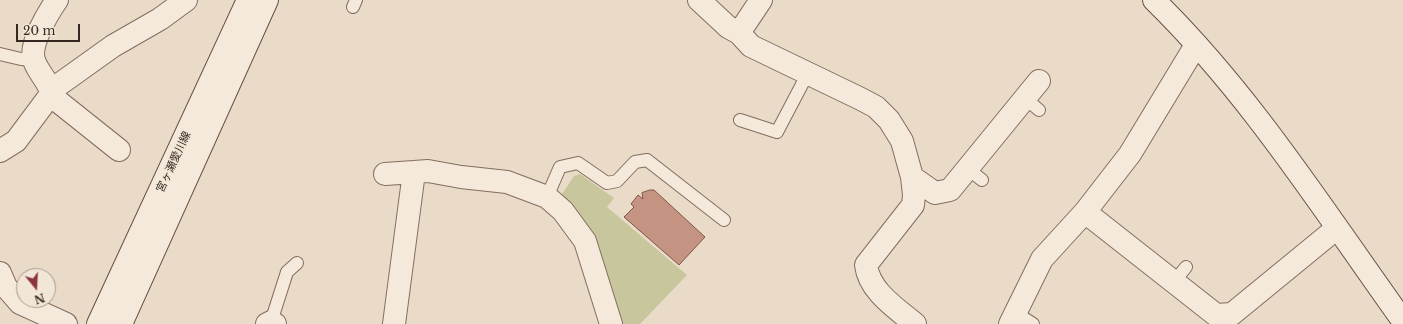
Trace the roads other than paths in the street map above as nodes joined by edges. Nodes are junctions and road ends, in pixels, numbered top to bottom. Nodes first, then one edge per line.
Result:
1 (57, 0) edge
2 (186, 0) edge
3 (248, 0) edge
4 (267, 0) edge
5 (699, 0) edge
6 (761, 0) edge
7 (1154, 0) edge
8 (739, 33) junction
9 (1196, 46) junction
10 (0, 54) edge
11 (34, 60) junction
12 (808, 73) junction
13 (1040, 81) dead end
14 (54, 90) junction
15 (740, 120) dead end
16 (119, 150) dead end
17 (0, 152) edge
18 (414, 172) junction
19 (385, 174) dead end
20 (912, 177) junction
21 (547, 197) junction
22 (1085, 212) junction
23 (724, 220) dead end
24 (1337, 228) junction
25 (297, 263) dead end
26 (0, 273) edge
27 (1019, 320) edge
28 (1403, 321) edge
29 (271, 323) edge
30 (66, 324) edge
31 (98, 324) edge
32 (121, 324) edge
33 (394, 324) edge
34 (611, 324) edge
35 (915, 324) edge

1 - 11 street
2 - 14 street
3 - 31 street, 宮ヶ瀬愛川線
4 - 32 street, 宮ヶ瀬愛川線
5 - 8 street
6 - 8 street
7 - 9 street
8 - 12 street
9 - 22 street
9 - 24 street
10 - 11 lane
11 - 14 street
12 - 15 lane
12 - 20 street
13 - 20 street
14 - 16 street
14 - 17 street
18 - 19 street
18 - 21 street
18 - 33 street
20 - 35 street
21 - 23 lane
21 - 34 street
22 - 24 street
22 - 27 street
24 - 28 street
25 - 29 lane
26 - 30 street

